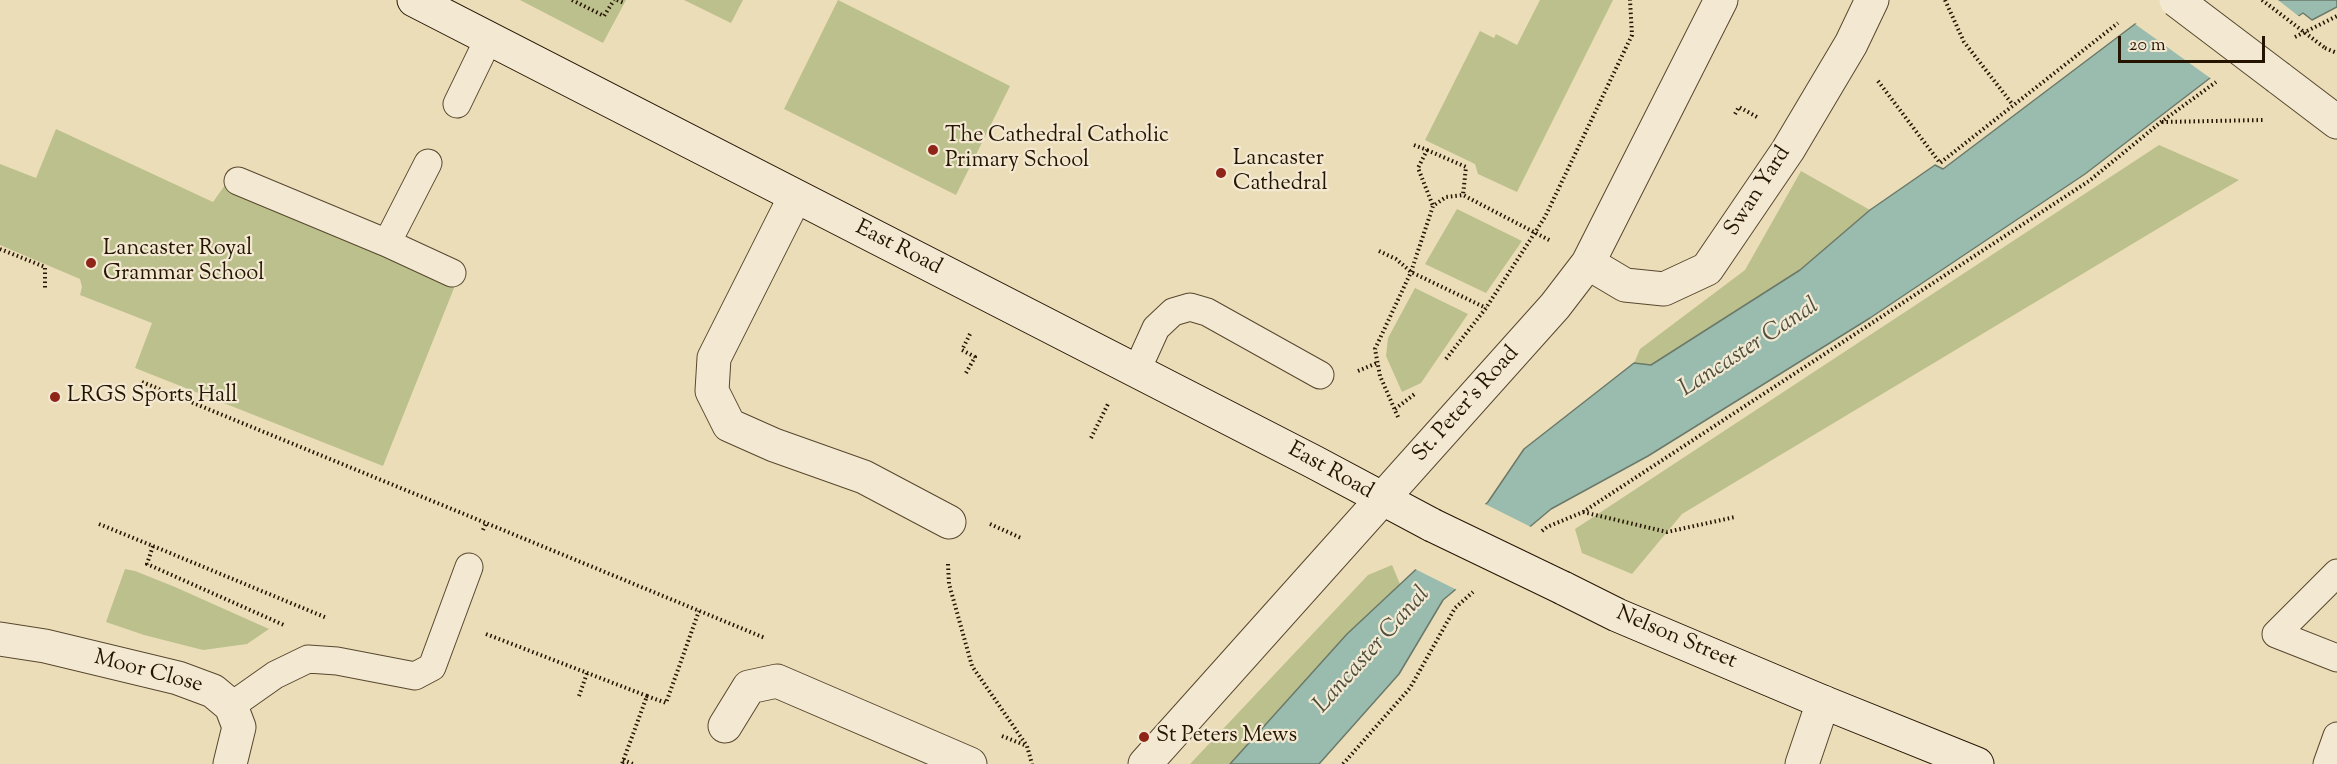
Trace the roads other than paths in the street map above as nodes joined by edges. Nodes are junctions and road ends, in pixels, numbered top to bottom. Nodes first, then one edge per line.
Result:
1 (414, 0) edge
2 (1721, 0) edge
3 (1872, 0) edge
4 (2175, 0) edge
5 (489, 38) junction
6 (457, 104) dead end
7 (2337, 122) edge
8 (428, 164) dead end
9 (238, 181) dead end
10 (795, 197) junction
11 (387, 243) junction
12 (1588, 263) junction
13 (452, 273) dead end
14 (1136, 372) junction
15 (1320, 375) dead end
16 (1382, 500) junction
17 (949, 522) road end
18 (470, 567) road end
19 (2337, 573) edge
20 (0, 639) edge
21 (2337, 658) edge
22 (1823, 702) junction
23 (231, 706) junction
24 (725, 726) dead end
25 (2337, 736) edge
26 (230, 764) edge
27 (970, 764) edge
28 (1145, 764) edge
29 (1802, 764) edge
30 (1977, 764) edge
31 (2327, 764) edge

1 - 5 street, East Road
2 - 12 street, St. Peter's Road
3 - 12 street, Swan Yard
4 - 7 street, bridge
5 - 6 lane
5 - 10 street, East Road
8 - 11 lane
9 - 11 lane
10 - 14 street, East Road
10 - 17 street
11 - 13 lane
12 - 16 street, St. Peter's Road
14 - 15 lane
14 - 16 street, East Road
16 - 22 street, Nelson Street, bridge
16 - 28 street, St. Peter's Road
18 - 23 lane
19 - 21 lane
20 - 23 street, Moor Close
22 - 29 street
22 - 30 street, Nelson Street
23 - 26 street, Moor Close
24 - 27 street
25 - 31 lane

